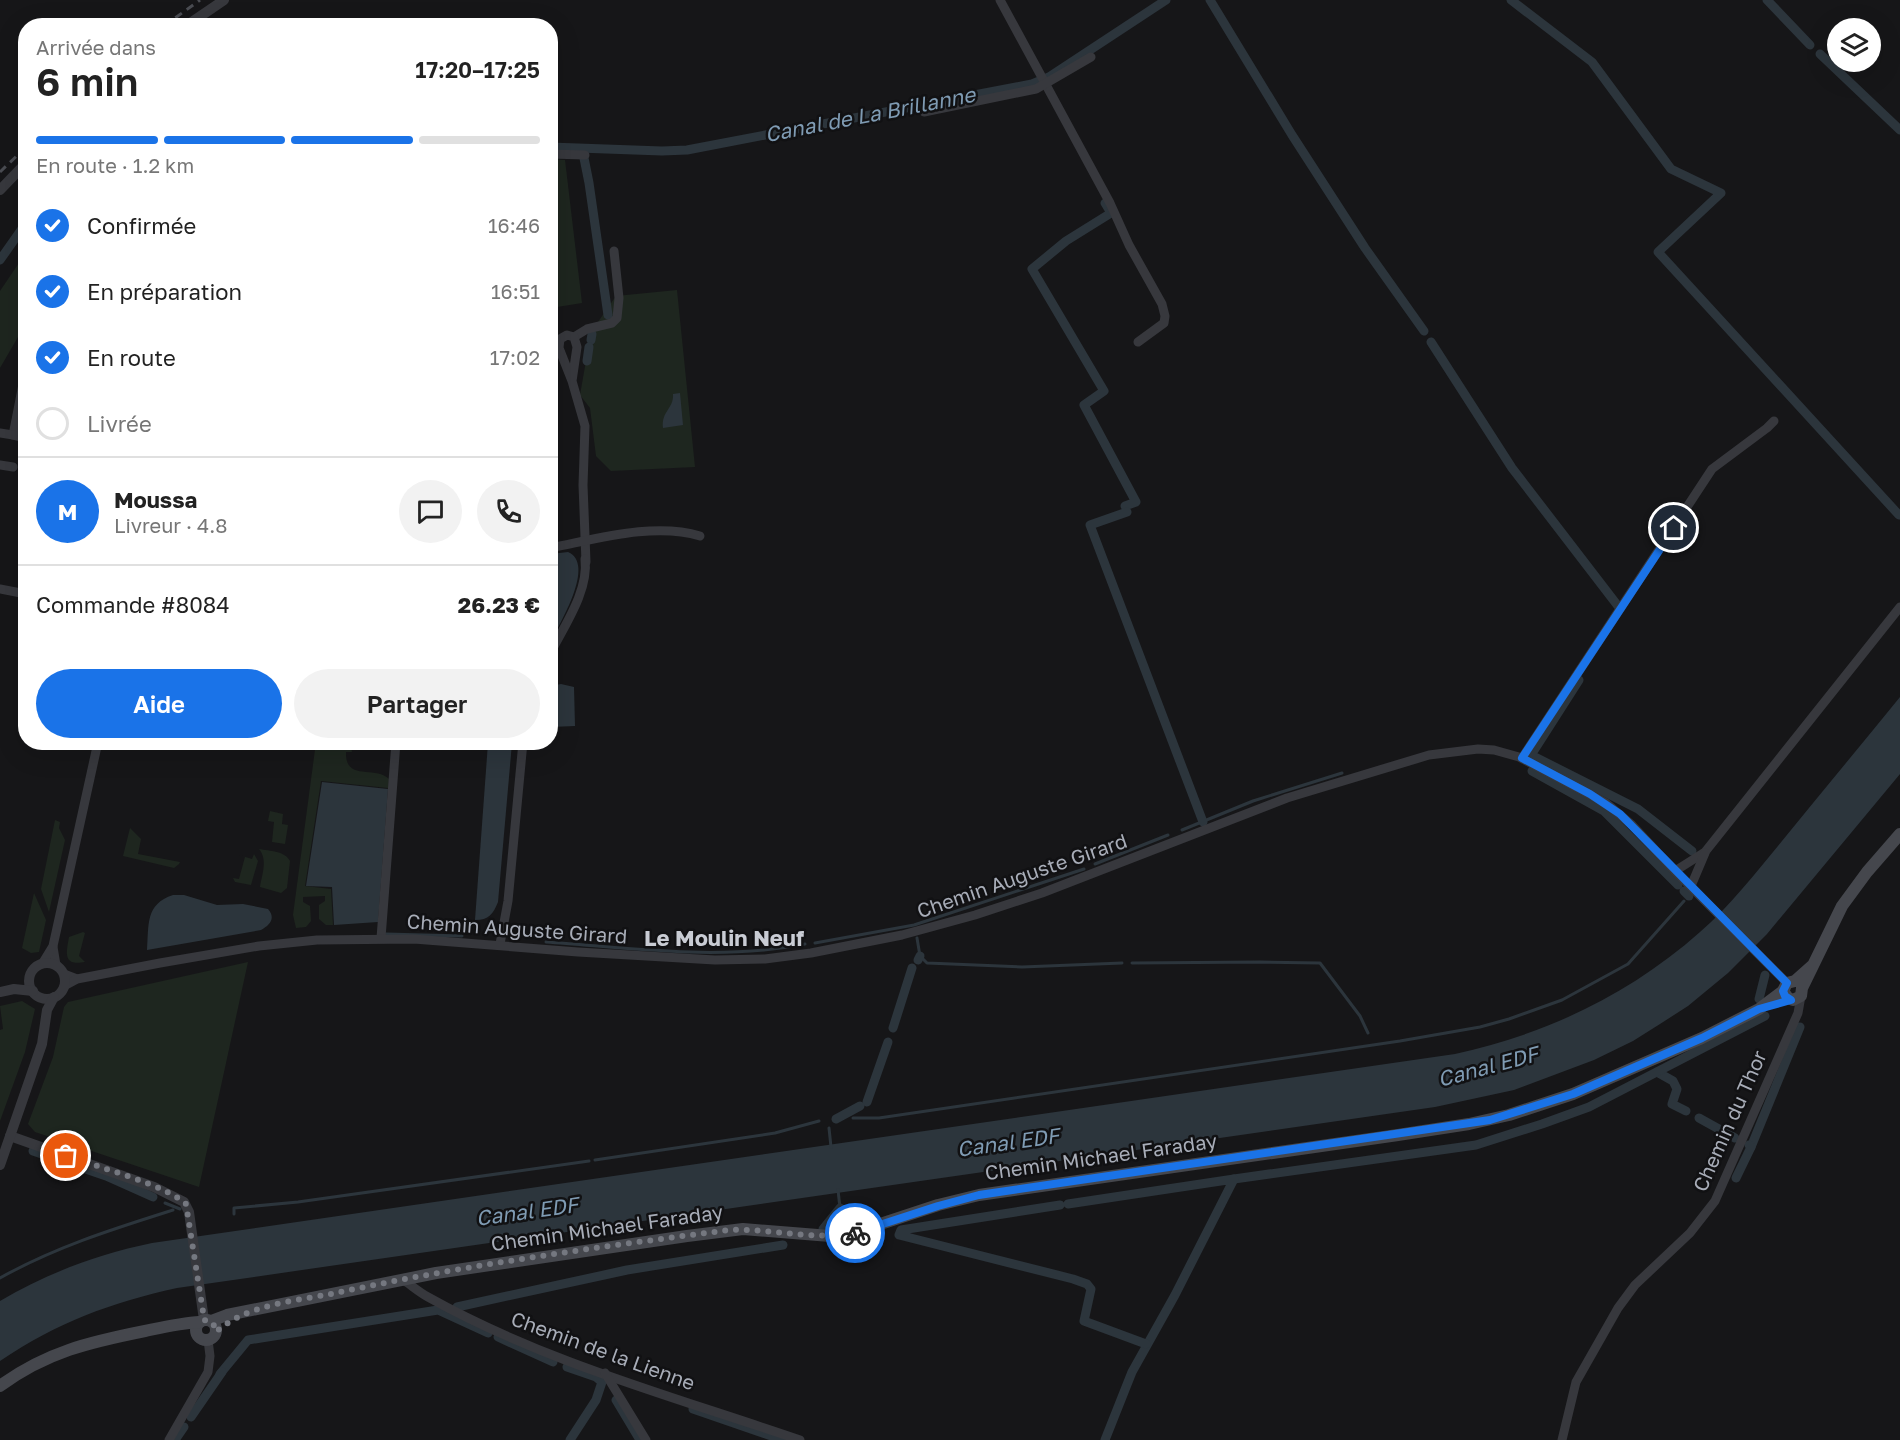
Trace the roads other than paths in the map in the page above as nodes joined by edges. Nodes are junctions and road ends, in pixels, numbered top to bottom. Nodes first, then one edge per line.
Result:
1 (224, 0) edge
2 (1000, 0) edge
3 (202, 18) edge
4 (1091, 57) dead end
5 (1046, 84) junction
6 (924, 112) dead end
7 (558, 154) edge
8 (585, 155) dead end
9 (18, 171) edge
10 (0, 190) edge
11 (614, 251) dead end
12 (574, 337) junction
13 (1138, 342) dead end
14 (572, 381) junction
15 (18, 410) edge
16 (1774, 421) dead end
17 (0, 433) edge
18 (13, 435) junction
19 (18, 436) edge
20 (0, 465) edge
21 (13, 467) dead end
22 (700, 536) dead end
23 (584, 541) junction
24 (565, 545) junction
25 (558, 546) edge
26 (586, 562) junction
27 (0, 589) edge
28 (18, 592) edge
29 (1900, 607) edge
30 (558, 639) edge
31 (96, 750) edge
32 (395, 750) edge
33 (522, 750) edge
34 (1522, 758) junction
35 (1900, 834) edge
36 (1895, 848) edge
37 (1705, 852) junction
38 (1675, 871) junction
39 (1691, 886) junction
40 (381, 938) junction
41 (500, 944) junction
42 (53, 946) junction
43 (42, 964) junction
44 (56, 965) junction
45 (64, 974) junction
46 (30, 978) junction
47 (77, 978) junction
48 (64, 986) junction
49 (14, 989) junction
50 (1793, 991) junction
51 (0, 992) edge
52 (36, 994) junction
53 (54, 997) junction
54 (46, 1010) junction
55 (10, 1136) junction
56 (0, 1165) edge
57 (402, 1279) junction
58 (206, 1328) junction
59 (605, 1374) junction
60 (0, 1386) edge
61 (169, 1440) edge
62 (646, 1440) edge
63 (800, 1440) edge
64 (1562, 1440) edge

1 - 3 street
2 - 5 street
4 - 5 street
5 - 6 street
5 - 13 street
7 - 8 street
9 - 10 street
11 - 12 street
12 - 14 street
12 - 14 street
14 - 23 street
15 - 18 street
16 - 34 street
17 - 18 street
18 - 19 street
20 - 21 street
22 - 23 street
23 - 24 street
23 - 26 street
24 - 25 street
24 - 26 street
26 - 30 street
27 - 28 street
29 - 37 street
31 - 42 street
32 - 40 street
33 - 41 street
34 - 38 street, Chemin Auguste Girard
34 - 41 street, Chemin Auguste Girard
35 - 36 main road
36 - 50 main road
37 - 38 street
37 - 39 street
38 - 39 street
39 - 50 street
40 - 41 street, Chemin Auguste Girard
40 - 47 street, Chemin Auguste Girard
42 - 43 street
42 - 44 street
43 - 44 street
43 - 46 street
44 - 45 street
45 - 47 street, Chemin Auguste Girard
45 - 48 street
46 - 49 street
46 - 52 street
47 - 48 street, Chemin Auguste Girard
48 - 53 street
49 - 51 street
49 - 52 street
50 - 57 main road, Chemin Michael Faraday
50 - 64 street, Chemin du Thor
52 - 53 street
52 - 54 street
53 - 54 street
54 - 55 street
55 - 56 street
55 - 58 street
57 - 58 main road, Chemin Michael Faraday
57 - 59 street, Chemin de la Lienne
58 - 60 main road
58 - 61 street
59 - 62 street
59 - 63 street, Chemin de la Lienne

